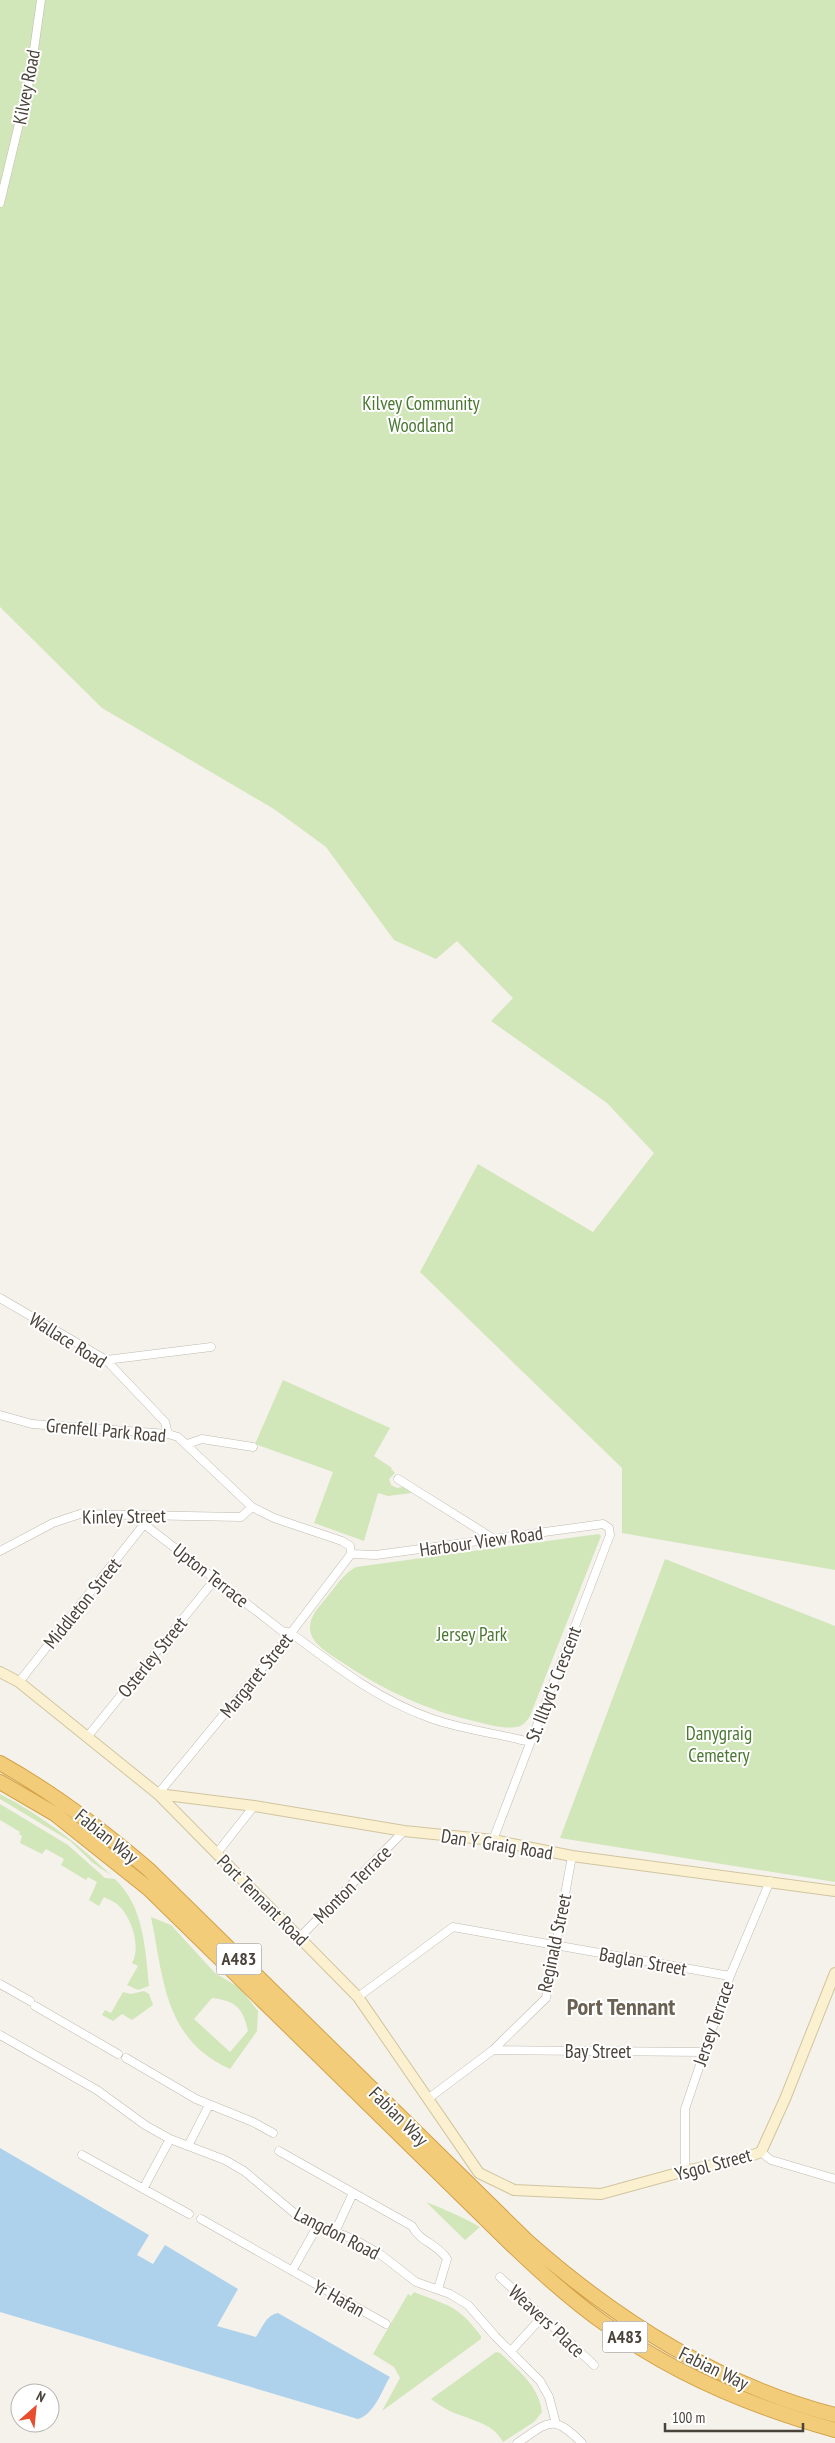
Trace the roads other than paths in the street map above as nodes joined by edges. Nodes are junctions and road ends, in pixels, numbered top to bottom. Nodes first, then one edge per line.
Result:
1 (42, 0) edge
2 (0, 203) edge
3 (0, 1298) edge
4 (210, 1347) dead end
5 (106, 1360) junction
6 (0, 1415) edge
7 (168, 1434) junction
8 (187, 1444) junction
9 (253, 1447) dead end
10 (398, 1479) dead end
11 (252, 1507) junction
12 (131, 1514) junction
13 (145, 1523) junction
14 (609, 1528) joint
15 (494, 1540) junction
16 (2, 1550) edge
17 (351, 1554) junction
18 (0, 1558) edge
19 (216, 1578) junction
20 (291, 1633) junction
21 (0, 1672) edge
22 (19, 1682) junction
23 (88, 1736) junction
24 (530, 1742) junction
25 (0, 1763) edge
26 (0, 1782) edge
27 (158, 1794) junction
28 (254, 1806) junction
29 (404, 1831) junction
30 (493, 1840) junction
31 (216, 1854) junction
32 (572, 1856) junction
33 (770, 1881) junction
34 (835, 1891) edge
35 (300, 1937) junction
36 (556, 1946) junction
37 (835, 1973) edge
38 (730, 1976) junction
39 (0, 1984) edge
40 (358, 1997) junction
41 (0, 2035) edge
42 (493, 2050) junction
43 (703, 2052) junction
44 (118, 2054) dead end
45 (126, 2058) dead end
46 (429, 2098) junction
47 (209, 2105) junction
48 (273, 2133) dead end
49 (170, 2139) junction
50 (188, 2146) junction
51 (280, 2151) dead end
52 (761, 2152) junction
53 (82, 2155) dead end
54 (685, 2171) junction
55 (479, 2173) joint
56 (835, 2179) edge
57 (143, 2189) junction
58 (353, 2193) junction
59 (189, 2214) dead end
60 (201, 2219) dead end
61 (318, 2225) junction
62 (335, 2232) junction
63 (292, 2271) junction
64 (500, 2277) dead end
65 (438, 2289) junction
66 (542, 2317) junction
67 (386, 2324) dead end
68 (511, 2351) junction
69 (594, 2365) dead end
70 (835, 2415) edge
71 (556, 2424) junction
72 (835, 2430) edge
73 (517, 2443) edge
74 (582, 2443) edge

1 - 2 street, Kilvey Road
3 - 5 street, Wallace Road
4 - 5 street
5 - 7 street, Wallace Road
6 - 7 street, Grenfell Park Road
7 - 8 street, Grenfell Park Road
8 - 9 street
8 - 11 street, Grenfell Park Road
10 - 15 street
11 - 12 street, Kinley Street
11 - 17 street, Grenfell Park Road
12 - 13 street, Upton Terrace
12 - 16 street, Kinley Street
13 - 19 street, Upton Terrace
13 - 22 street, Middleton Street
14 - 15 street, Harbour View Road
14 - 24 street, St. Illtyd's Crescent
15 - 17 street, Harbour View Road
16 - 18 street
17 - 20 street, Margaret Street
19 - 20 street, Upton Terrace
19 - 23 street, Osterley Street
20 - 24 street, Upton Terrace
20 - 27 street, Margaret Street
21 - 22 street, Port Tennant Road
22 - 23 street, Port Tennant Road
23 - 27 street, Port Tennant Road
24 - 30 street, St. Illtyd's Crescent
25 - 70 highway, Fabian Way / A483
26 - 72 highway, Fabian Way / A483
27 - 28 street, Dan Y Graig Road
27 - 31 street, Port Tennant Road
28 - 29 street, Dan Y Graig Road
28 - 31 street
29 - 30 street, Dan Y Graig Road
29 - 35 street, Monton Terrace
30 - 32 street, Dan Y Graig Road
31 - 35 street, Port Tennant Road
32 - 33 street, Dan Y Graig Road
32 - 36 street, Reginald Street
33 - 34 street, Dan Y Graig Road
33 - 38 street, Jersey Terrace
35 - 40 street, Port Tennant Road
36 - 38 street, Baglan Street
36 - 40 street, Baglan Street
36 - 42 street, Reginald Street
37 - 52 street, Ysgol Street
38 - 43 street, Jersey Terrace
39 - 44 street
40 - 46 street, Port Tennant Road
41 - 49 street, Langdon Road
42 - 43 street, Bay Street
42 - 46 street, Reginald Street
43 - 54 street, Jersey Terrace
45 - 47 street
46 - 55 street, Port Tennant Road
47 - 48 street
47 - 50 street
49 - 50 street, Langdon Road
49 - 57 street
50 - 61 street, Langdon Road
51 - 58 street
52 - 54 street, Ysgol Street
52 - 56 street
53 - 57 street
54 - 55 street, Ysgol Street
57 - 59 street
58 - 62 street
58 - 65 street
60 - 63 street, Yr Hafan
61 - 62 street, Langdon Road
61 - 63 street, Yr Hafan
62 - 65 street, Langdon Road
63 - 67 street, Yr Hafan
64 - 66 street, Weavers' Place
65 - 68 street, Langdon Road
66 - 68 street
66 - 69 street, Weavers' Place
68 - 71 street, Langdon Road
71 - 73 street
71 - 74 street

